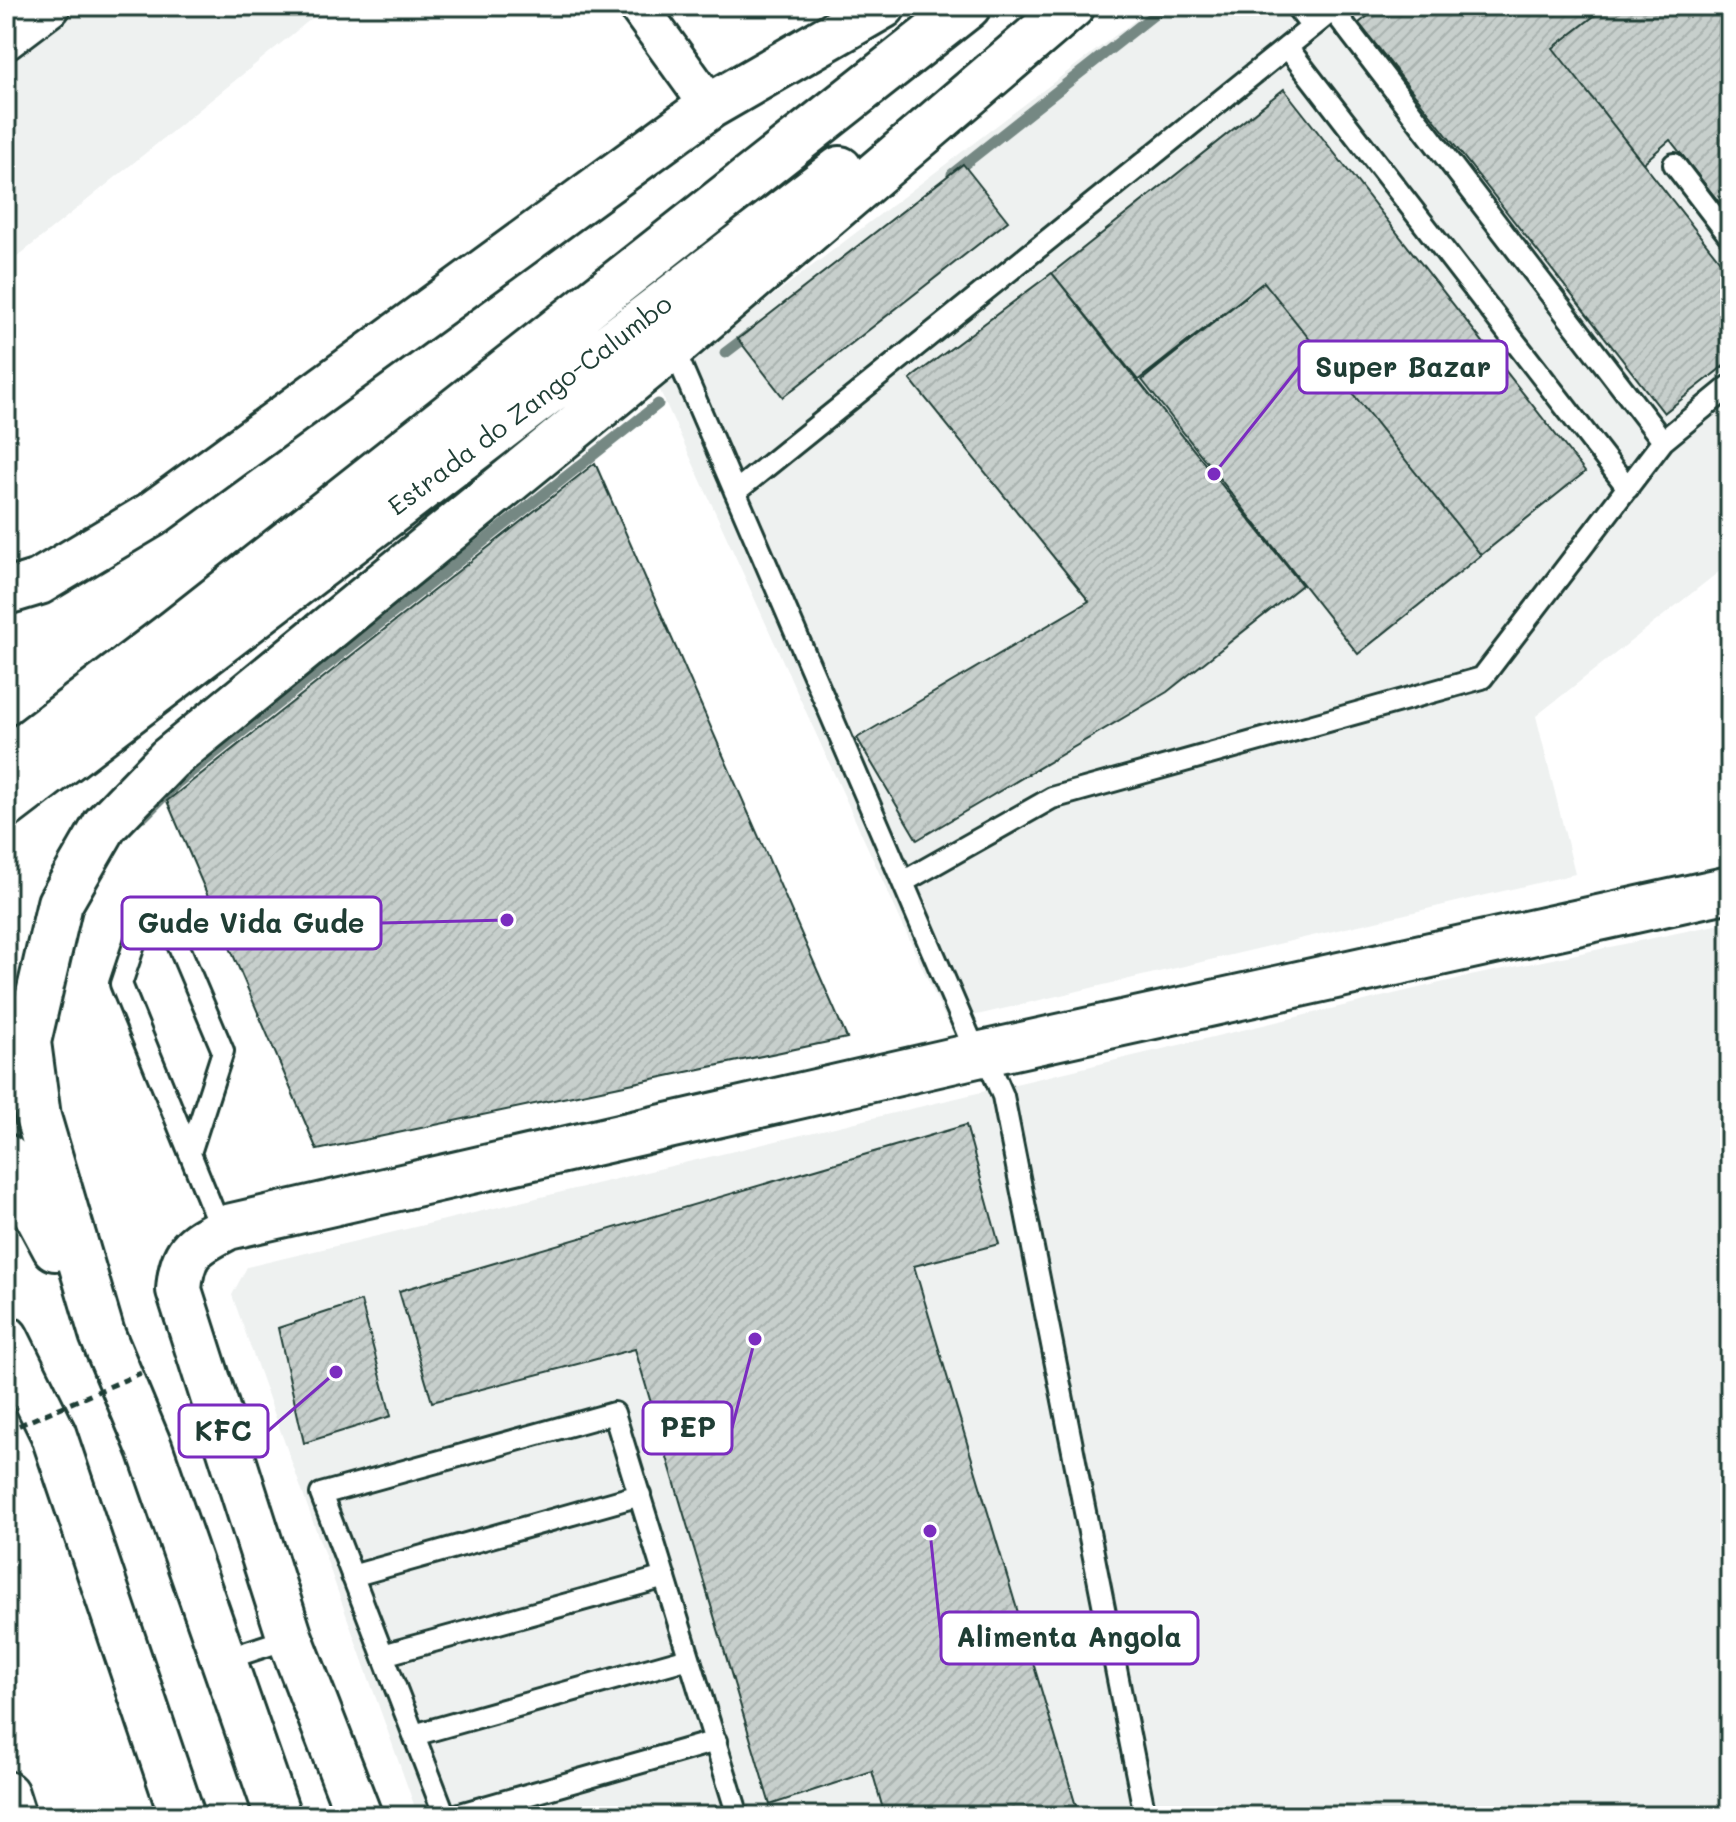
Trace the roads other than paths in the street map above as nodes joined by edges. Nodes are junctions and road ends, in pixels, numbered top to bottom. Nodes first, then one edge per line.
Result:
1 (51, 6) edge
2 (638, 6) edge
3 (883, 6) edge
4 (968, 6) edge
5 (1054, 6) edge
6 (1072, 6) edge
7 (1296, 6) edge
8 (1335, 8) edge
9 (1312, 27) junction
10 (6, 40) edge
11 (1287, 47) junction
12 (710, 106) junction
13 (1674, 164) dead end
14 (1730, 237) edge
15 (673, 347) junction
16 (1730, 386) edge
17 (1663, 441) junction
18 (1628, 488) junction
19 (735, 492) junction
20 (6, 592) edge
21 (187, 645) junction
22 (6, 760) edge
23 (6, 806) edge
24 (903, 882) junction
25 (1730, 889) edge
26 (981, 1054) junction
27 (190, 1153) junction
28 (6, 1157) edge
29 (221, 1230) junction
30 (102, 1334) junction
31 (6, 1338) edge
32 (640, 1495) junction
33 (352, 1576) junction
34 (665, 1577) junction
35 (290, 1638) junction
36 (383, 1655) junction
37 (689, 1658) junction
38 (223, 1660) junction
39 (414, 1735) junction
40 (716, 1741) junction
41 (6, 1794) edge
42 (13, 1816) edge
43 (182, 1816) edge
44 (278, 1816) edge
45 (359, 1816) edge
46 (445, 1816) edge
47 (453, 1816) edge
48 (738, 1816) edge
49 (1145, 1816) edge

1 - 10 street
2 - 12 street
3 - 12 main road
4 - 21 main road, Estrada do Zango-Calumbo
5 - 21 main road, Estrada do Zango-Calumbo
6 - 15 main road
7 - 9 lane
8 - 9 lane
8 - 17 lane
9 - 11 lane
11 - 18 lane
11 - 19 lane
12 - 20 main road
13 - 14 lane
15 - 19 lane
15 - 30 main road
16 - 17 lane
17 - 18 lane
18 - 24 lane
19 - 24 lane
21 - 22 main road, Estrada do Zango-Calumbo
21 - 23 main road, Estrada do Zango-Calumbo
24 - 26 lane
25 - 26 main road
26 - 29 main road
26 - 49 lane
27 - 27 lane
27 - 29 lane
28 - 30 main road
29 - 35 main road
30 - 38 main road
31 - 43 main road
32 - 33 lane
32 - 33 lane
32 - 34 lane
33 - 36 lane
34 - 36 lane
34 - 37 lane
35 - 38 lane
35 - 45 main road
36 - 39 lane
37 - 39 lane
37 - 40 lane
38 - 44 main road
39 - 46 lane
40 - 47 lane
40 - 48 lane
41 - 42 main road

